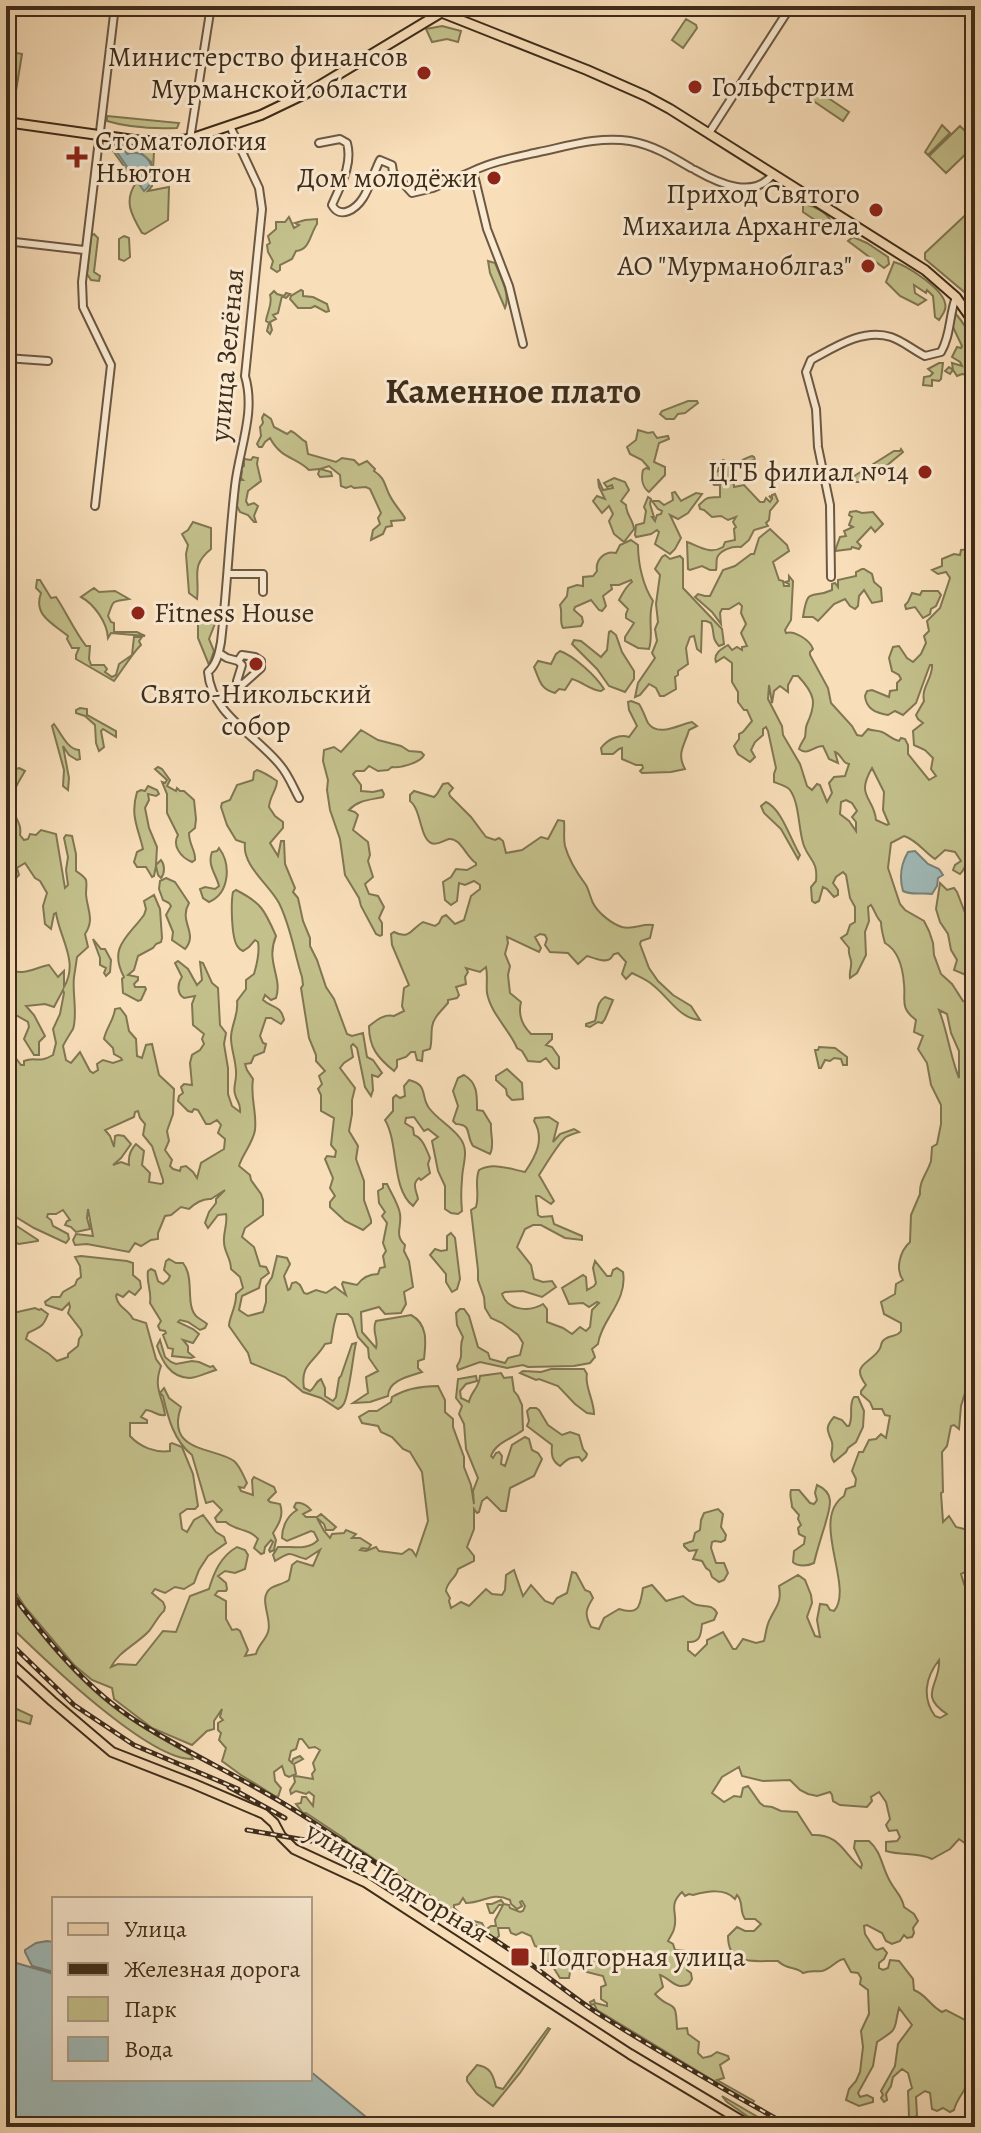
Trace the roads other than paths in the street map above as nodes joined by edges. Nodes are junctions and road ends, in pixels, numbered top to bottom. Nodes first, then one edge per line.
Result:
1 (115, 6) edge
2 (211, 6) edge
3 (425, 6) edge
4 (433, 6) edge
5 (452, 6) edge
6 (460, 6) edge
7 (791, 6) edge
8 (444, 9) edge
9 (423, 22) junction
10 (467, 23) junction
11 (9, 123) edge
12 (230, 126) junction
13 (709, 133) junction
14 (98, 136) junction
15 (190, 139) junction
16 (319, 143) dead end
17 (6, 164) edge
18 (473, 171) junction
19 (773, 174) junction
20 (6, 241) edge
21 (84, 250) junction
22 (956, 297) junction
23 (975, 324) edge
24 (523, 344) dead end
25 (6, 358) edge
26 (48, 361) dead end
27 (95, 506) dead end
28 (228, 574) junction
29 (831, 577) dead end
30 (263, 592) dead end
31 (219, 653) junction
32 (238, 661) junction
33 (299, 798) dead end
34 (6, 1659) edge
35 (752, 2127) edge

1 - 14 street
2 - 15 street
3 - 8 main road
4 - 8 street
5 - 8 street
6 - 10 street
7 - 13 street
8 - 9 main road
8 - 10 main road
9 - 10 main road
9 - 12 main road
10 - 13 main road
11 - 14 main road
11 - 17 street
12 - 15 main road
12 - 28 street, улица Зелёная
13 - 19 main road
14 - 15 main road
14 - 21 street
16 - 18 street
18 - 19 street
18 - 24 street
19 - 22 main road
20 - 21 street
21 - 27 street
22 - 23 main road
22 - 29 street
25 - 26 street
28 - 30 street
28 - 31 street, улица Зелёная
31 - 32 street
31 - 33 street, улица Зелёная
32 - 32 street
34 - 35 main road, улица Подгорная

